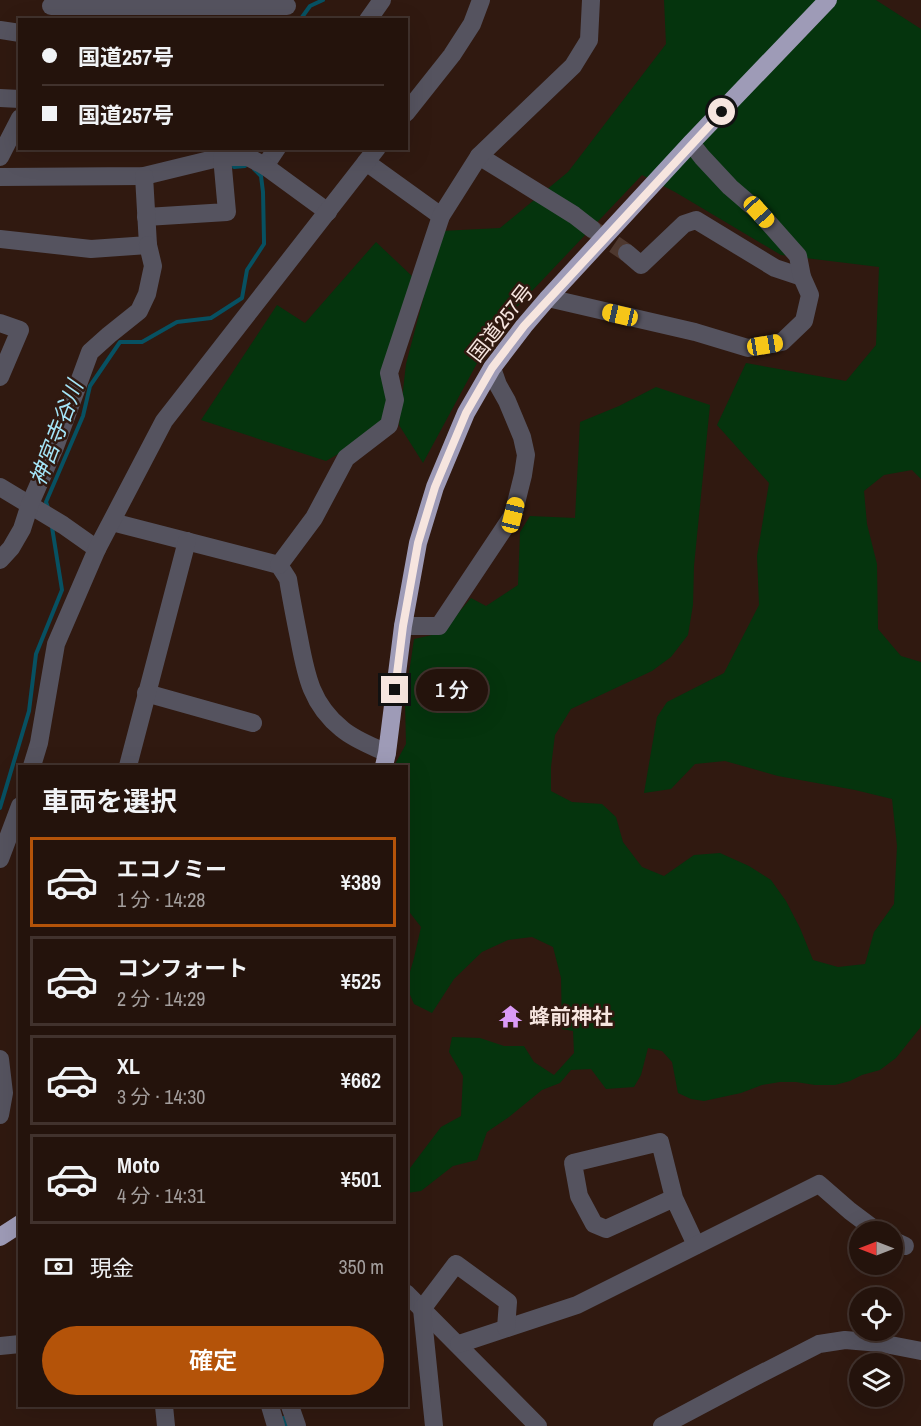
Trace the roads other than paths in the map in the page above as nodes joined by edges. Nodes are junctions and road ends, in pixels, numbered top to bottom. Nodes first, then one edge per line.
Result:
1 (382, 0) edge
2 (481, 0) edge
3 (591, 0) edge
4 (828, 0) edge
5 (151, 3) edge
6 (235, 3) edge
7 (285, 8) edge
8 (51, 9) edge
9 (369, 18) edge
10 (0, 30) edge
11 (18, 33) edge
12 (0, 98) edge
13 (18, 99) edge
14 (408, 110) edge
15 (18, 122) edge
16 (691, 143) junction
17 (276, 150) edge
18 (227, 155) edge
19 (372, 155) edge
20 (479, 156) junction
21 (0, 157) edge
22 (265, 166) junction
23 (144, 176) junction
24 (0, 177) edge
25 (328, 212) junction
26 (441, 216) junction
27 (146, 217) junction
28 (592, 229) tunnel mouth
29 (0, 239) edge
30 (148, 245) junction
31 (627, 253) tunnel mouth
32 (802, 277) junction
33 (548, 298) junction
34 (0, 323) edge
35 (492, 368) junction
36 (0, 377) edge
37 (0, 487) edge
38 (35, 507) junction
39 (112, 522) junction
40 (187, 541) junction
41 (97, 549) junction
42 (0, 560) edge
43 (279, 565) junction
44 (403, 626) junction
45 (146, 693) junction
46 (253, 723) dead end
47 (386, 760) edge
48 (32, 765) edge
49 (128, 765) edge
50 (18, 811) edge
51 (0, 859) edge
52 (0, 1059) edge
53 (0, 1115) edge
54 (674, 1198) junction
55 (863, 1221) edge
56 (18, 1225) edge
57 (0, 1237) edge
58 (696, 1245) junction
59 (408, 1295) edge
60 (422, 1309) junction
61 (506, 1328) junction
62 (18, 1344) edge
63 (459, 1344) junction
64 (0, 1346) edge
65 (921, 1351) edge
66 (164, 1407) edge
67 (270, 1407) edge
68 (290, 1407) edge
69 (166, 1426) edge
70 (276, 1426) edge
71 (297, 1426) edge
72 (434, 1426) edge
73 (538, 1426) edge
74 (662, 1426) edge

1 - 9 street
2 - 14 street
3 - 20 street
4 - 16 highway, 国道257号
5 - 6 street
5 - 8 street
6 - 7 street
10 - 11 street
12 - 13 street
15 - 21 street
16 - 32 street
16 - 33 highway, 国道257号
17 - 22 street
18 - 22 street
18 - 23 street
18 - 27 street
19 - 25 street
19 - 26 street
20 - 26 street
20 - 28 street
22 - 25 street
23 - 24 street
23 - 27 street
25 - 39 street
26 - 43 street
27 - 30 street
29 - 30 street
30 - 38 street
31 - 32 street
32 - 33 street
33 - 35 highway, 国道257号
34 - 36 street
35 - 44 highway, 国道257号
35 - 44 street
37 - 38 street
38 - 41 street
38 - 42 street
39 - 40 street
39 - 41 street
40 - 43 street
40 - 45 street
41 - 48 street
43 - 47 street
44 - 47 highway, 国道257号
45 - 46 street
45 - 49 street
50 - 51 street
52 - 53 street
54 - 54 street
54 - 58 street
55 - 58 street
56 - 57 highway
58 - 61 street
59 - 60 street
60 - 61 street
60 - 63 street
60 - 72 street
61 - 63 street
62 - 64 street
63 - 73 street
65 - 74 street
66 - 69 street
67 - 70 street
68 - 71 street

